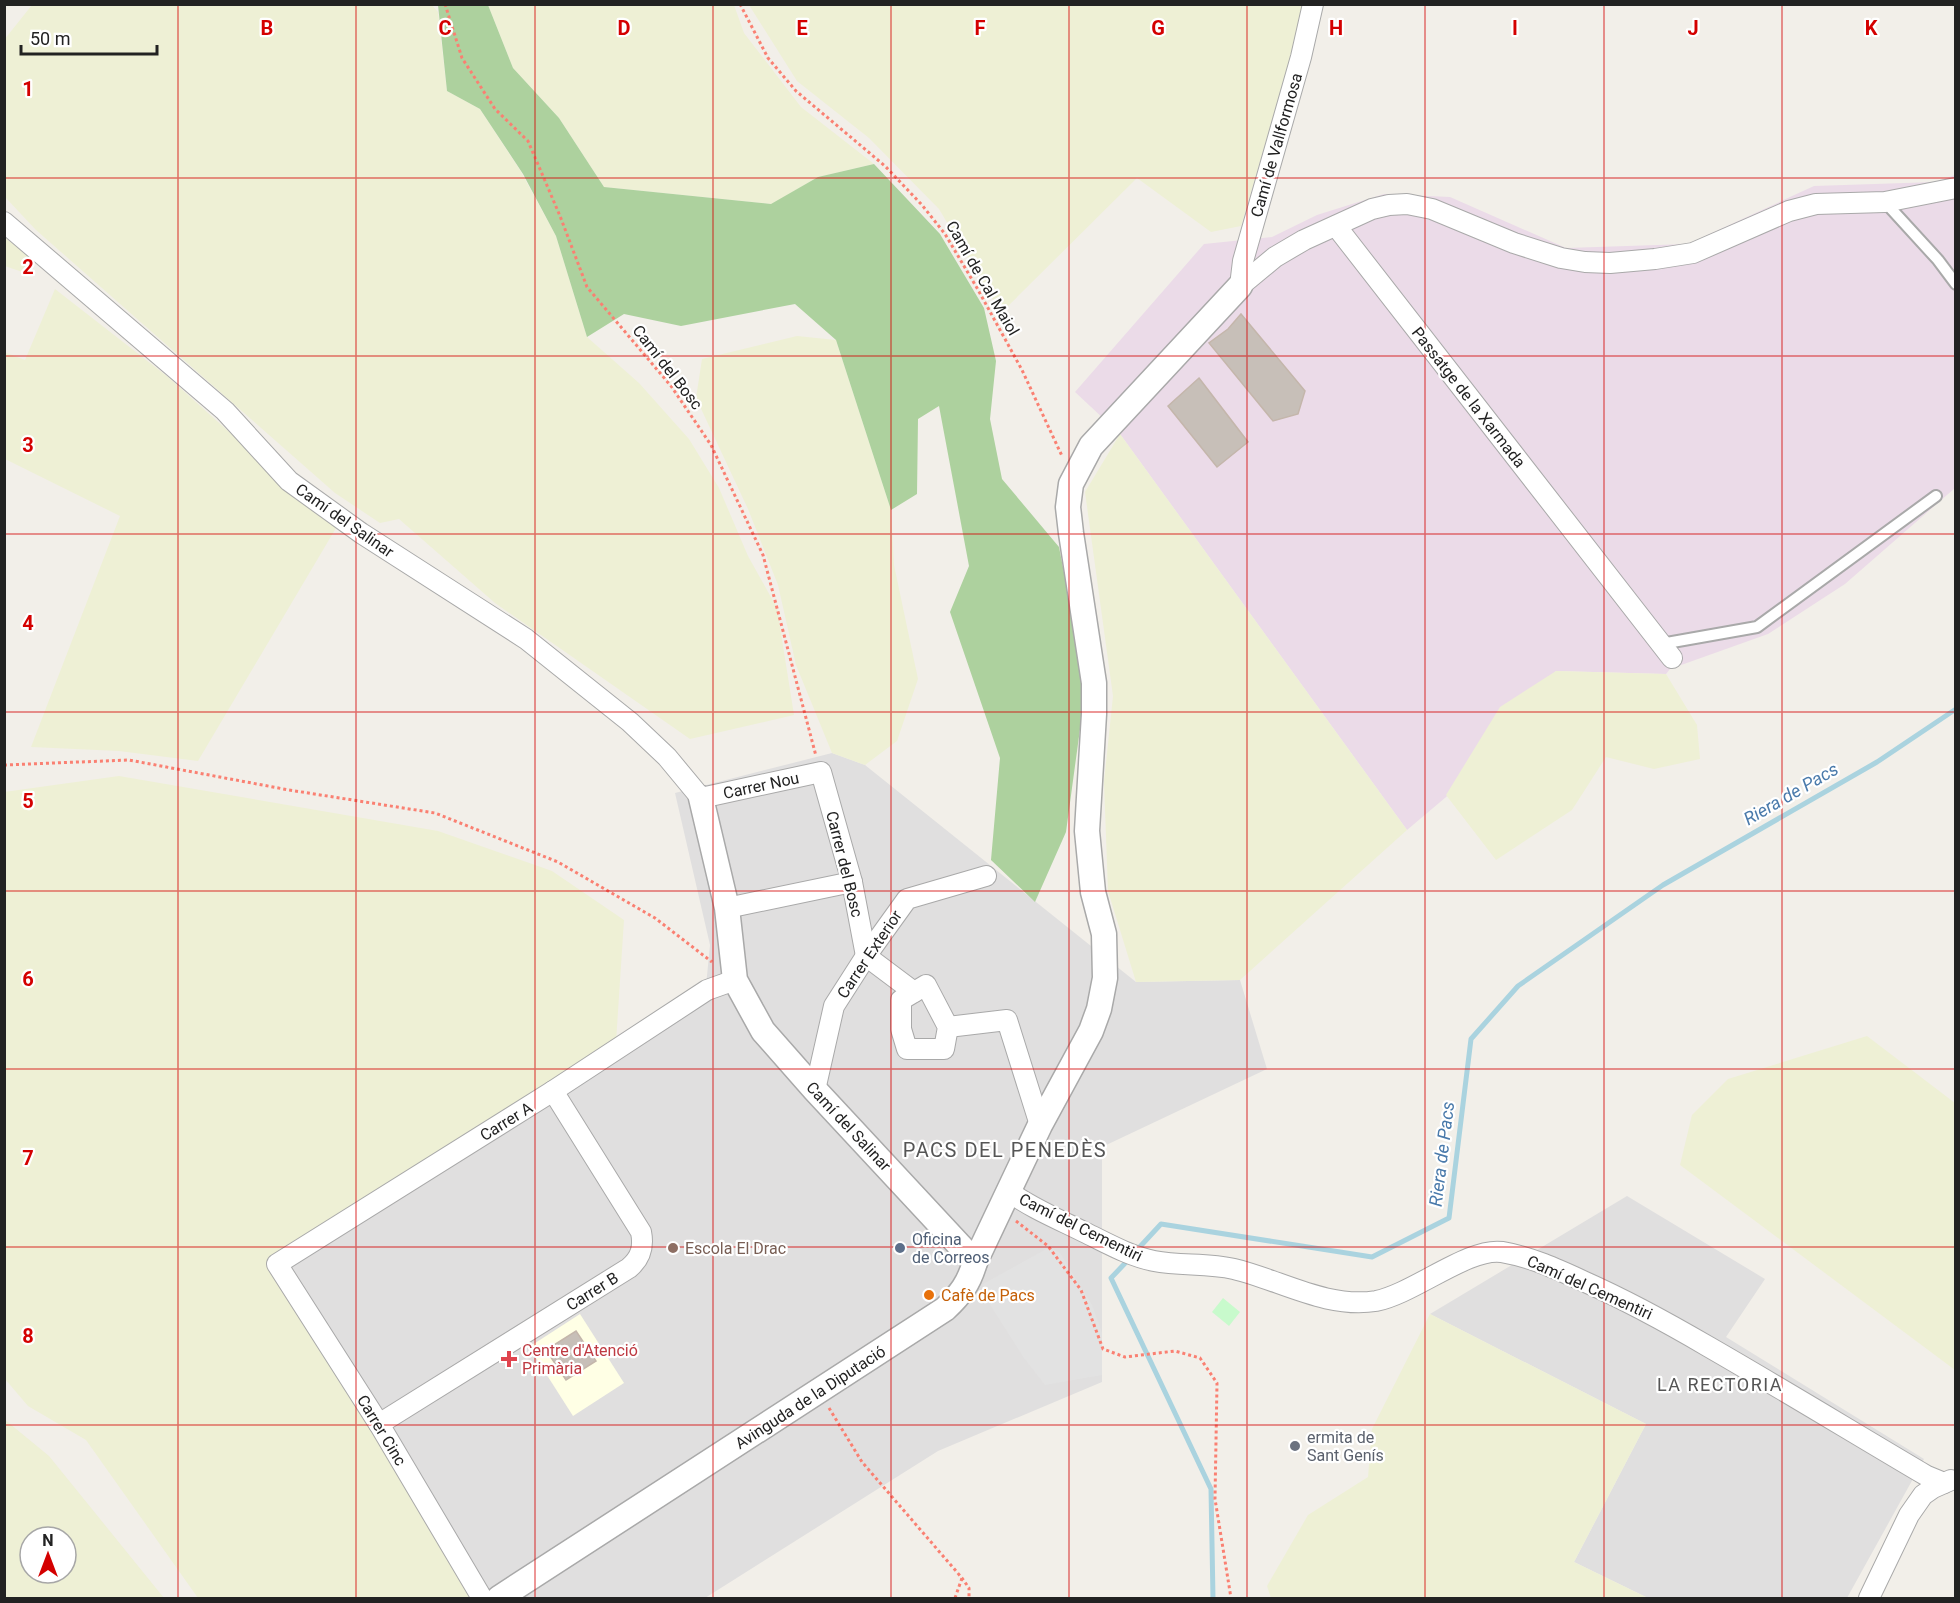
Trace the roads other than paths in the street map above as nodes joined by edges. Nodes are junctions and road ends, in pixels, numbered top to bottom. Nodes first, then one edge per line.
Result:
1 (1313, 4) edge
2 (1956, 188) edge
3 (1886, 202) junction
4 (4, 222) edge
5 (1336, 226) junction
6 (1956, 284) edge
7 (1240, 286) junction
8 (1935, 496) dead end
9 (1666, 651) joint
10 (821, 772) joint
11 (701, 798) junction
12 (986, 876) dead end
13 (852, 882) junction
14 (727, 908) junction
15 (866, 956) junction
16 (735, 980) junction
17 (914, 992) junction
18 (948, 1027) junction
19 (815, 1090) junction
20 (553, 1091) junction
21 (1040, 1125) junction
22 (1004, 1200) junction
23 (975, 1262) junction
24 (277, 1264) joint
25 (379, 1424) junction
26 (1950, 1480) edge
27 (482, 1599) edge
28 (499, 1599) edge
29 (1869, 1599) edge

1 - 7 street, Camí de Vallformosa
2 - 3 street
3 - 5 street
3 - 6 lane
4 - 11 street, Camí del Salinar
5 - 7 street
5 - 9 street, Passatge de la Xarmada
7 - 21 street, Avinguda de la Diputació
8 - 9 lane
10 - 11 street, Carrer Nou
10 - 13 street, Carrer del Bosc
11 - 14 street
12 - 15 street, Carrer Exterior
13 - 14 street
13 - 15 street, Carrer del Bosc
14 - 16 street
15 - 17 street
15 - 19 street, Carrer Exterior
16 - 19 street, Camí del Salinar
16 - 20 street, Carrer A
17 - 18 street
17 - 18 street
18 - 21 street
19 - 23 street, Camí del Salinar
20 - 24 street, Carrer A
20 - 25 street, Carrer B
21 - 22 street, Avinguda de la Diputació
22 - 23 street, Avinguda de la Diputació
22 - 26 street, Camí del Cementiri
23 - 28 street, Avinguda de la Diputació
24 - 25 street, Carrer Cinc
25 - 27 street, Carrer Cinc
26 - 29 street

